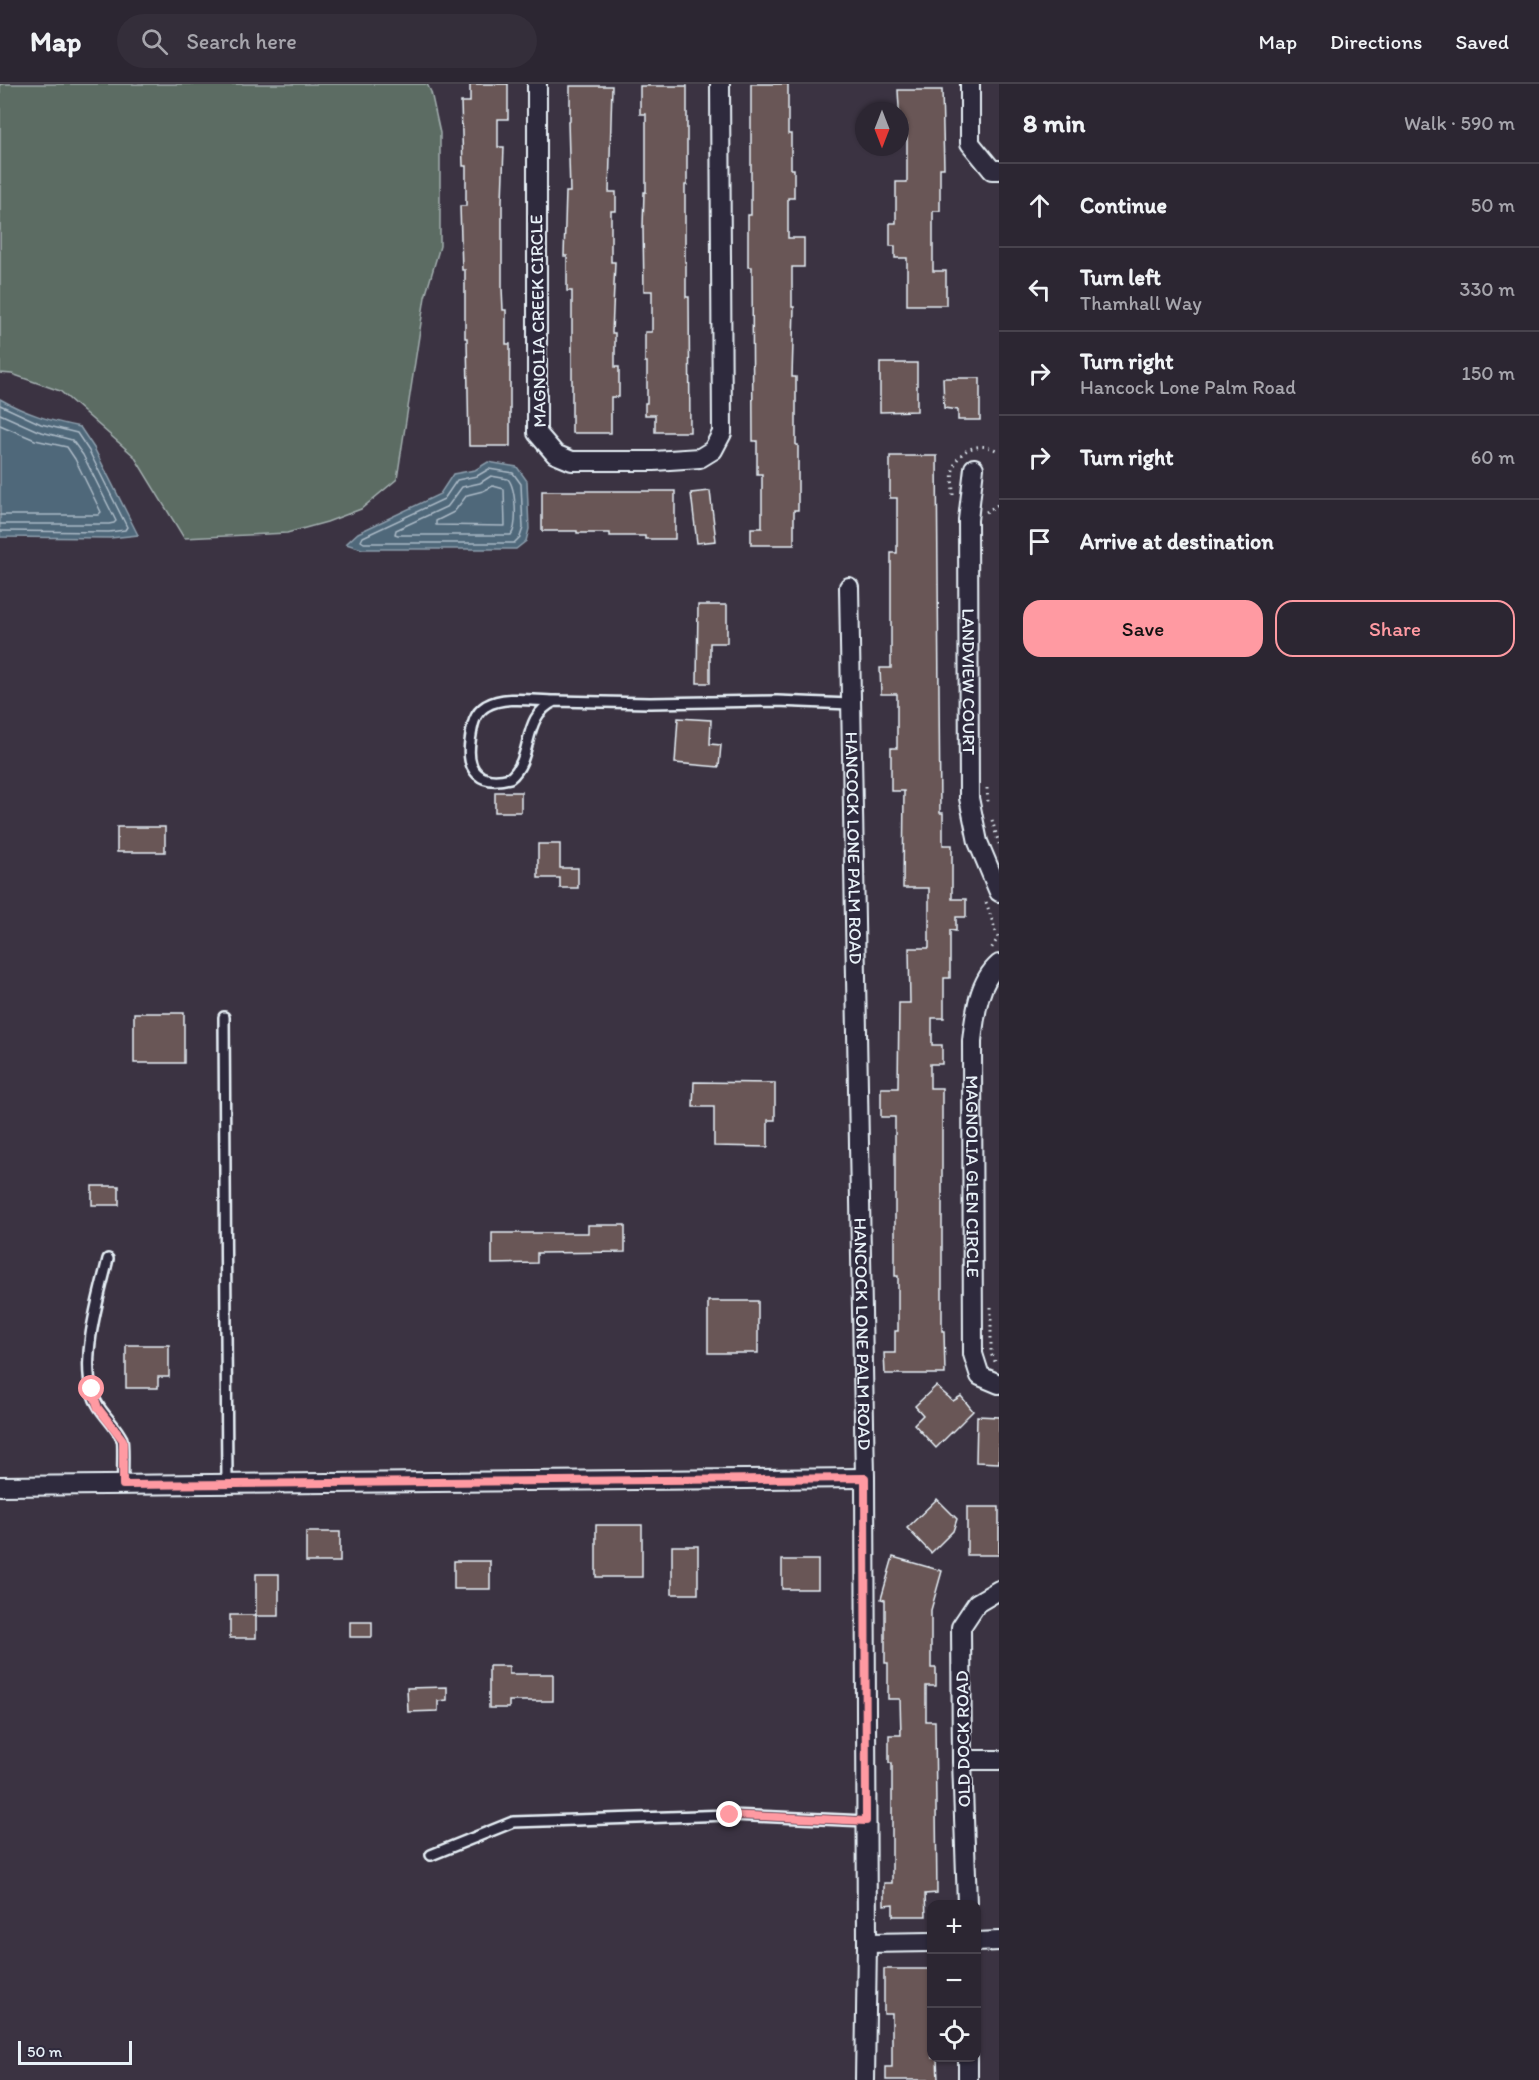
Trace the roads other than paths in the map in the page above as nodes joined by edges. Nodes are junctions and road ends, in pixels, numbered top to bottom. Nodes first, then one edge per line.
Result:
1 (537, 84) edge
2 (720, 84) edge
3 (970, 84) edge
4 (999, 170) edge
5 (974, 468) dead end
6 (849, 587) dead end
7 (555, 701) junction
8 (850, 704) junction
9 (991, 893) edge
10 (992, 959) edge
11 (224, 1017) dead end
12 (108, 1259) dead end
13 (999, 1384) edge
14 (865, 1478) junction
15 (227, 1484) junction
16 (123, 1485) junction
17 (0, 1486) edge
18 (999, 1590) edge
19 (962, 1760) junction
20 (999, 1760) edge
21 (866, 1821) junction
22 (431, 1856) dead end
23 (967, 1900) edge
24 (999, 1941) edge
25 (927, 1942) edge
26 (981, 1942) edge
27 (867, 1943) junction
28 (968, 2062) edge
29 (865, 2080) edge
30 (968, 2080) edge

1 - 2 street, MAGNOLIA CREEK CIRCLE
3 - 4 street
5 - 9 street, LANDVIEW COURT
6 - 8 street, HANCOCK LONE PALM ROAD
7 - 7 lane
7 - 8 lane
8 - 14 street, HANCOCK LONE PALM ROAD
10 - 13 street, MAGNOLIA GLEN CIRCLE
11 - 15 lane
12 - 16 lane
14 - 15 street
14 - 21 street, HANCOCK LONE PALM ROAD
15 - 16 street
16 - 17 street
18 - 19 street, OLD DOCK ROAD
19 - 20 street
19 - 23 street, OLD DOCK ROAD
21 - 22 lane
21 - 27 street, HANCOCK LONE PALM ROAD
24 - 26 street
25 - 27 street
27 - 29 street, HANCOCK LONE PALM ROAD
28 - 30 street

